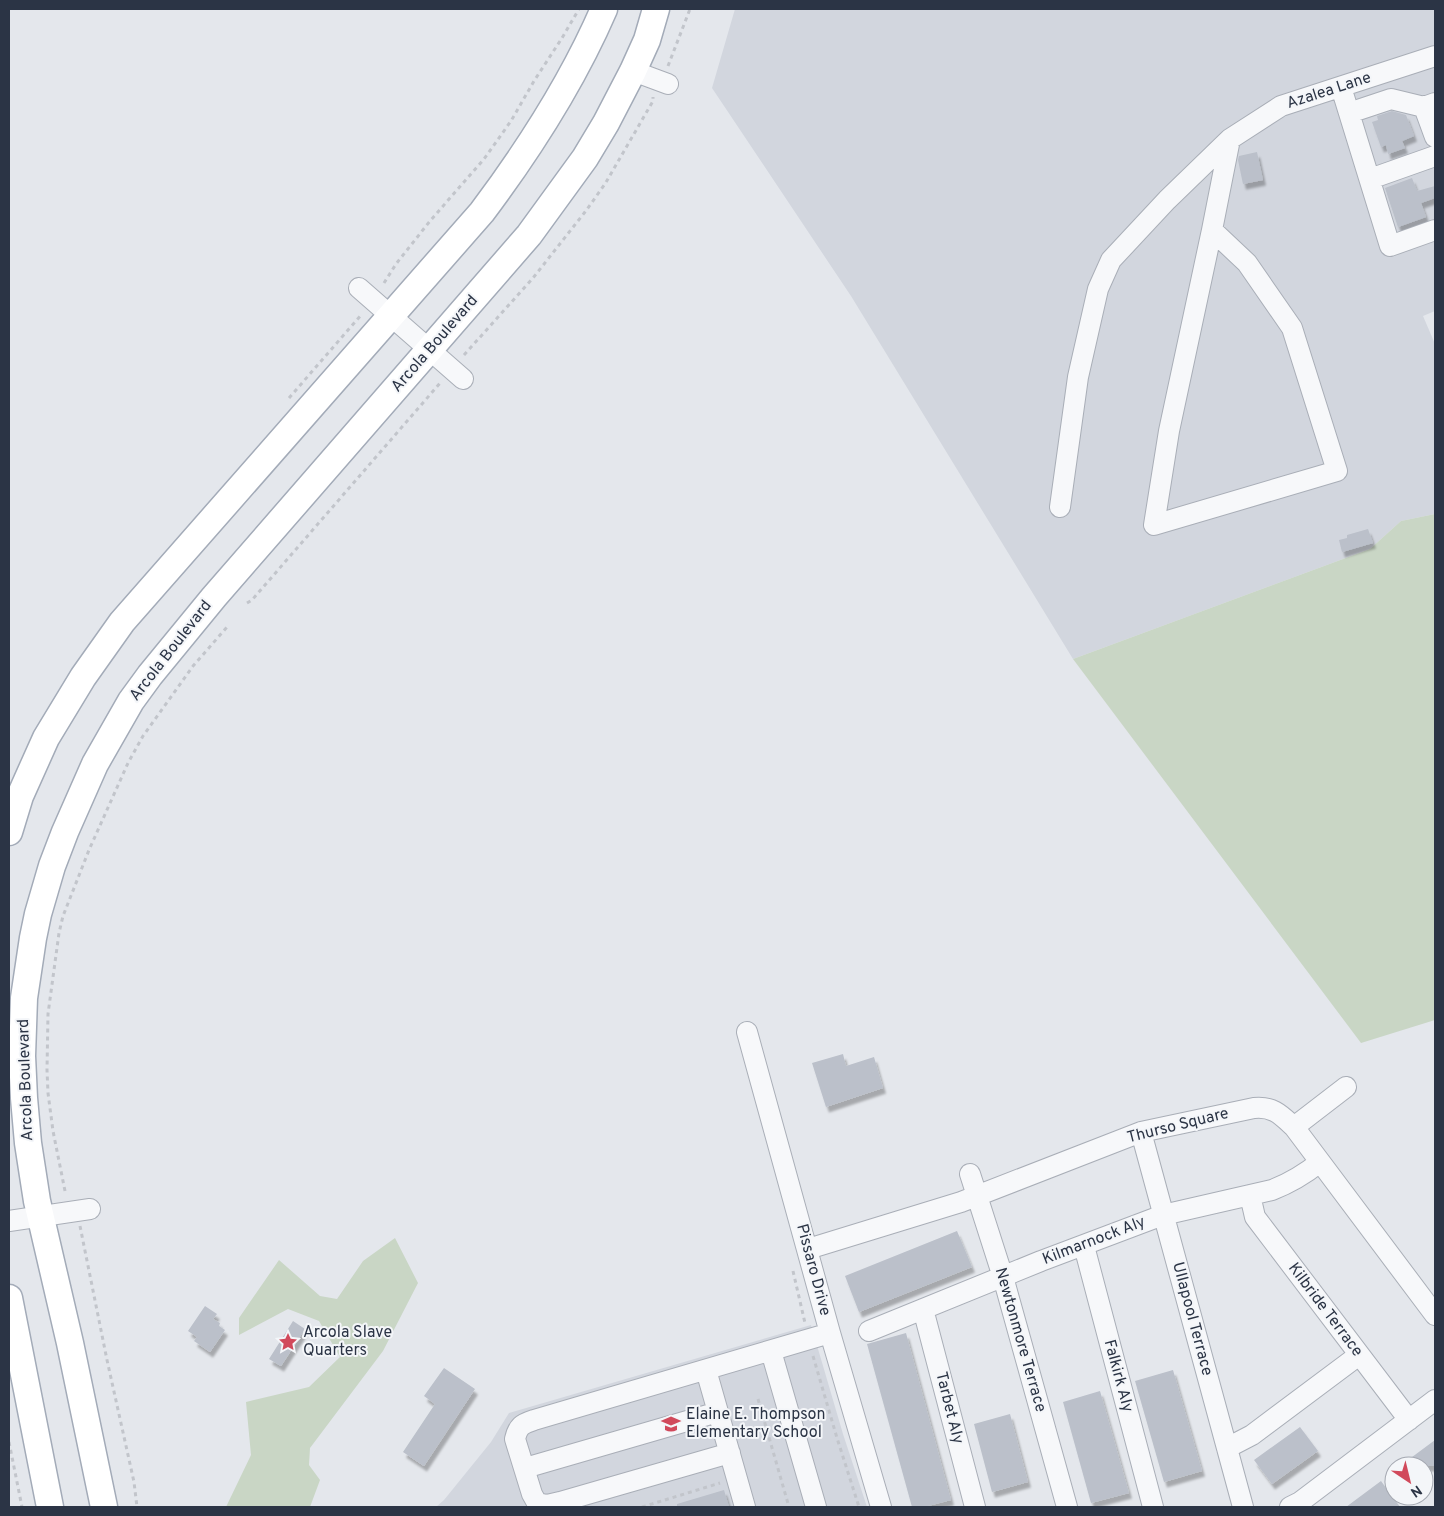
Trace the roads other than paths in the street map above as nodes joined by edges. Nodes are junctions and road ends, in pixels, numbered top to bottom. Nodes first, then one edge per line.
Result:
1 (604, 9) edge
2 (656, 9) edge
3 (1435, 56) edge
4 (634, 71) junction
5 (663, 82) road end
6 (1341, 87) junction
7 (1430, 105) edge
8 (1349, 113) junction
9 (1435, 137) edge
10 (1230, 139) junction
11 (1435, 156) edge
12 (1370, 179) junction
13 (1212, 230) junction
14 (1435, 230) edge
15 (359, 288) dead end
16 (391, 315) junction
17 (430, 350) junction
18 (464, 379) dead end
19 (1060, 506) dead end
20 (9, 832) edge
21 (747, 1032) dead end
22 (1346, 1087) dead end
23 (1294, 1127) junction
24 (1141, 1132) junction
25 (1320, 1162) junction
26 (970, 1174) dead end
27 (1250, 1195) junction
28 (977, 1196) junction
29 (1163, 1215) junction
30 (41, 1216) junction
31 (85, 1217) road end
32 (9, 1221) edge
33 (1084, 1246) junction
34 (808, 1249) junction
35 (1003, 1277) junction
36 (9, 1298) edge
37 (923, 1309) junction
38 (1435, 1315) edge
39 (869, 1331) dead end
40 (830, 1333) junction
41 (771, 1351) junction
42 (1359, 1355) junction
43 (706, 1370) junction
44 (1435, 1400) edge
45 (718, 1412) junction
46 (1409, 1420) junction
47 (1227, 1448) junction
48 (730, 1453) junction
49 (524, 1468) junction
50 (529, 1503) edge
51 (50, 1507) edge
52 (104, 1507) edge
53 (745, 1507) edge
54 (816, 1507) edge
55 (881, 1507) edge
56 (974, 1507) edge
57 (1067, 1507) edge
58 (1153, 1507) edge
59 (1243, 1507) edge
60 (1290, 1507) edge

1 - 16 main road
2 - 4 main road, Arcola Boulevard
3 - 6 street, Azalea Lane
4 - 5 street
4 - 17 main road, Arcola Boulevard
6 - 8 street
6 - 10 street, Azalea Lane
7 - 8 street
7 - 9 street
8 - 12 street
10 - 13 street
10 - 19 street, Azalea Lane
11 - 12 street
12 - 14 street
13 - 13 street
15 - 16 street
16 - 17 street
16 - 20 main road
17 - 18 street
17 - 30 main road, Arcola Boulevard
21 - 34 street, Pissaro Drive
22 - 23 street
23 - 24 street, Thurso Square
23 - 25 street, Thurso Square
24 - 28 street, Thurso Square
24 - 29 street, Ullapool Terrace
25 - 27 street, Kilmarnock Aly
25 - 38 street, Thurso Square
26 - 28 street, Newtonmore Terrace
27 - 29 street, Kilmarnock Aly
27 - 42 street, Kilbride Terrace
28 - 34 street, Thurso Square
28 - 35 street, Newtonmore Terrace
29 - 33 street, Kilmarnock Aly
29 - 47 street, Ullapool Terrace
30 - 31 street
30 - 32 street
30 - 52 main road, Arcola Boulevard
33 - 35 street, Kilmarnock Aly
33 - 58 street, Falkirk Aly
34 - 40 street, Pissaro Drive
35 - 37 street, Kilmarnock Aly
35 - 57 street, Newtonmore Terrace
36 - 51 main road
37 - 39 street, Kilmarnock Aly
37 - 56 street, Tarbet Aly
40 - 41 street
40 - 55 street, Pissaro Drive
41 - 43 street
41 - 54 street
42 - 46 street, Kilbride Terrace
42 - 47 street
43 - 45 street
43 - 49 street
44 - 46 street
45 - 48 street
45 - 49 street
46 - 60 street
47 - 59 street, Ullapool Terrace
48 - 50 street
48 - 53 street
49 - 50 street

